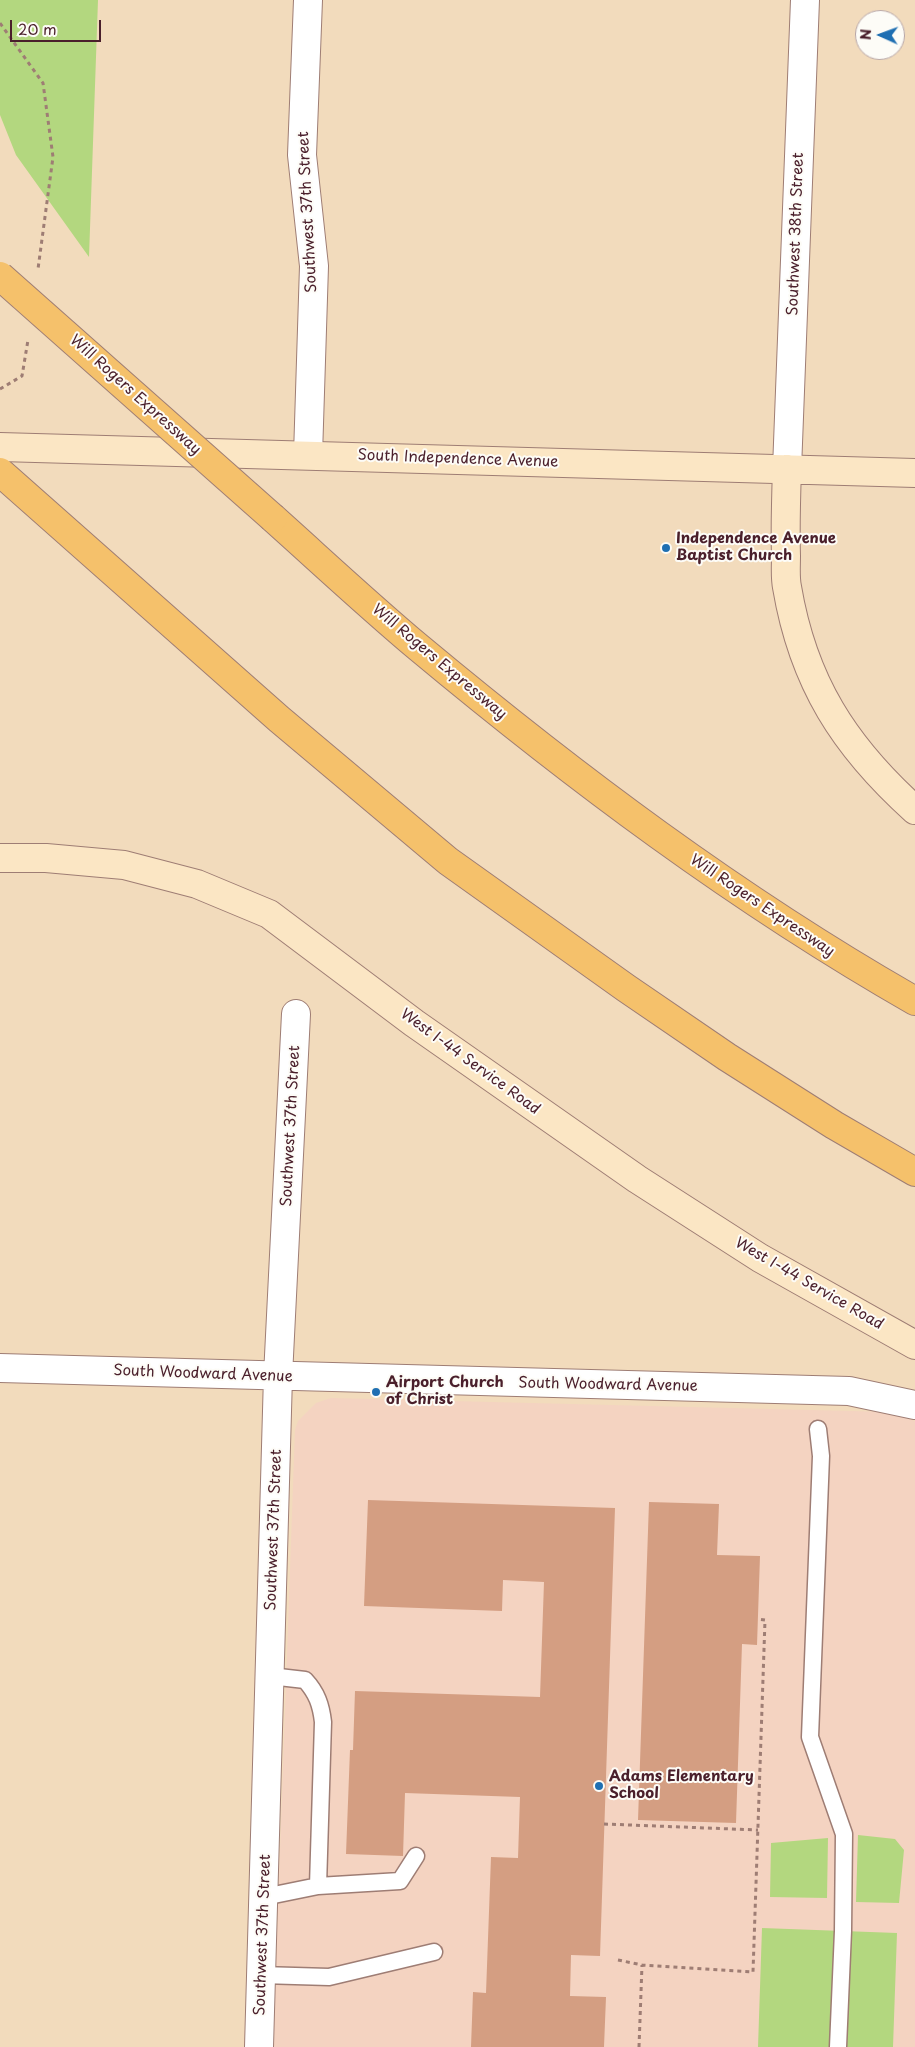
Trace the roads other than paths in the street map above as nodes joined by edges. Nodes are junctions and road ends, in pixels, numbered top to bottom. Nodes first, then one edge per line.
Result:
1 (308, 0) edge
2 (804, 0) edge
3 (0, 276) edge
4 (0, 447) edge
5 (308, 455) junction
6 (787, 468) junction
7 (0, 472) edge
8 (915, 473) edge
9 (915, 810) edge
10 (0, 858) edge
11 (915, 1001) edge
12 (296, 1014) dead end
13 (915, 1172) edge
14 (915, 1345) edge
15 (0, 1368) edge
16 (278, 1376) junction
17 (915, 1405) edge
18 (818, 1429) dead end
19 (270, 1676) junction
20 (416, 1856) dead end
21 (318, 1886) junction
22 (264, 1897) junction
23 (434, 1952) dead end
24 (261, 1975) junction
25 (259, 2047) edge
26 (838, 2047) edge

1 - 5 street, Southwest 37th Street
2 - 6 street, Southwest 38th Street
3 - 11 highway, Will Rogers Expressway, bridge
4 - 5 street, South Independence Avenue
5 - 6 street, South Independence Avenue
6 - 8 street, South Independence Avenue
6 - 9 street
7 - 13 highway
10 - 14 street, West I-44 Service Road
12 - 16 street, Southwest 37th Street
15 - 16 street, South Woodward Avenue
16 - 17 street, South Woodward Avenue
16 - 19 street, Southwest 37th Street
18 - 26 lane
19 - 21 lane
19 - 22 street, Southwest 37th Street
20 - 21 lane
21 - 22 lane
22 - 24 street, Southwest 37th Street
23 - 24 lane
24 - 25 street, Southwest 37th Street

